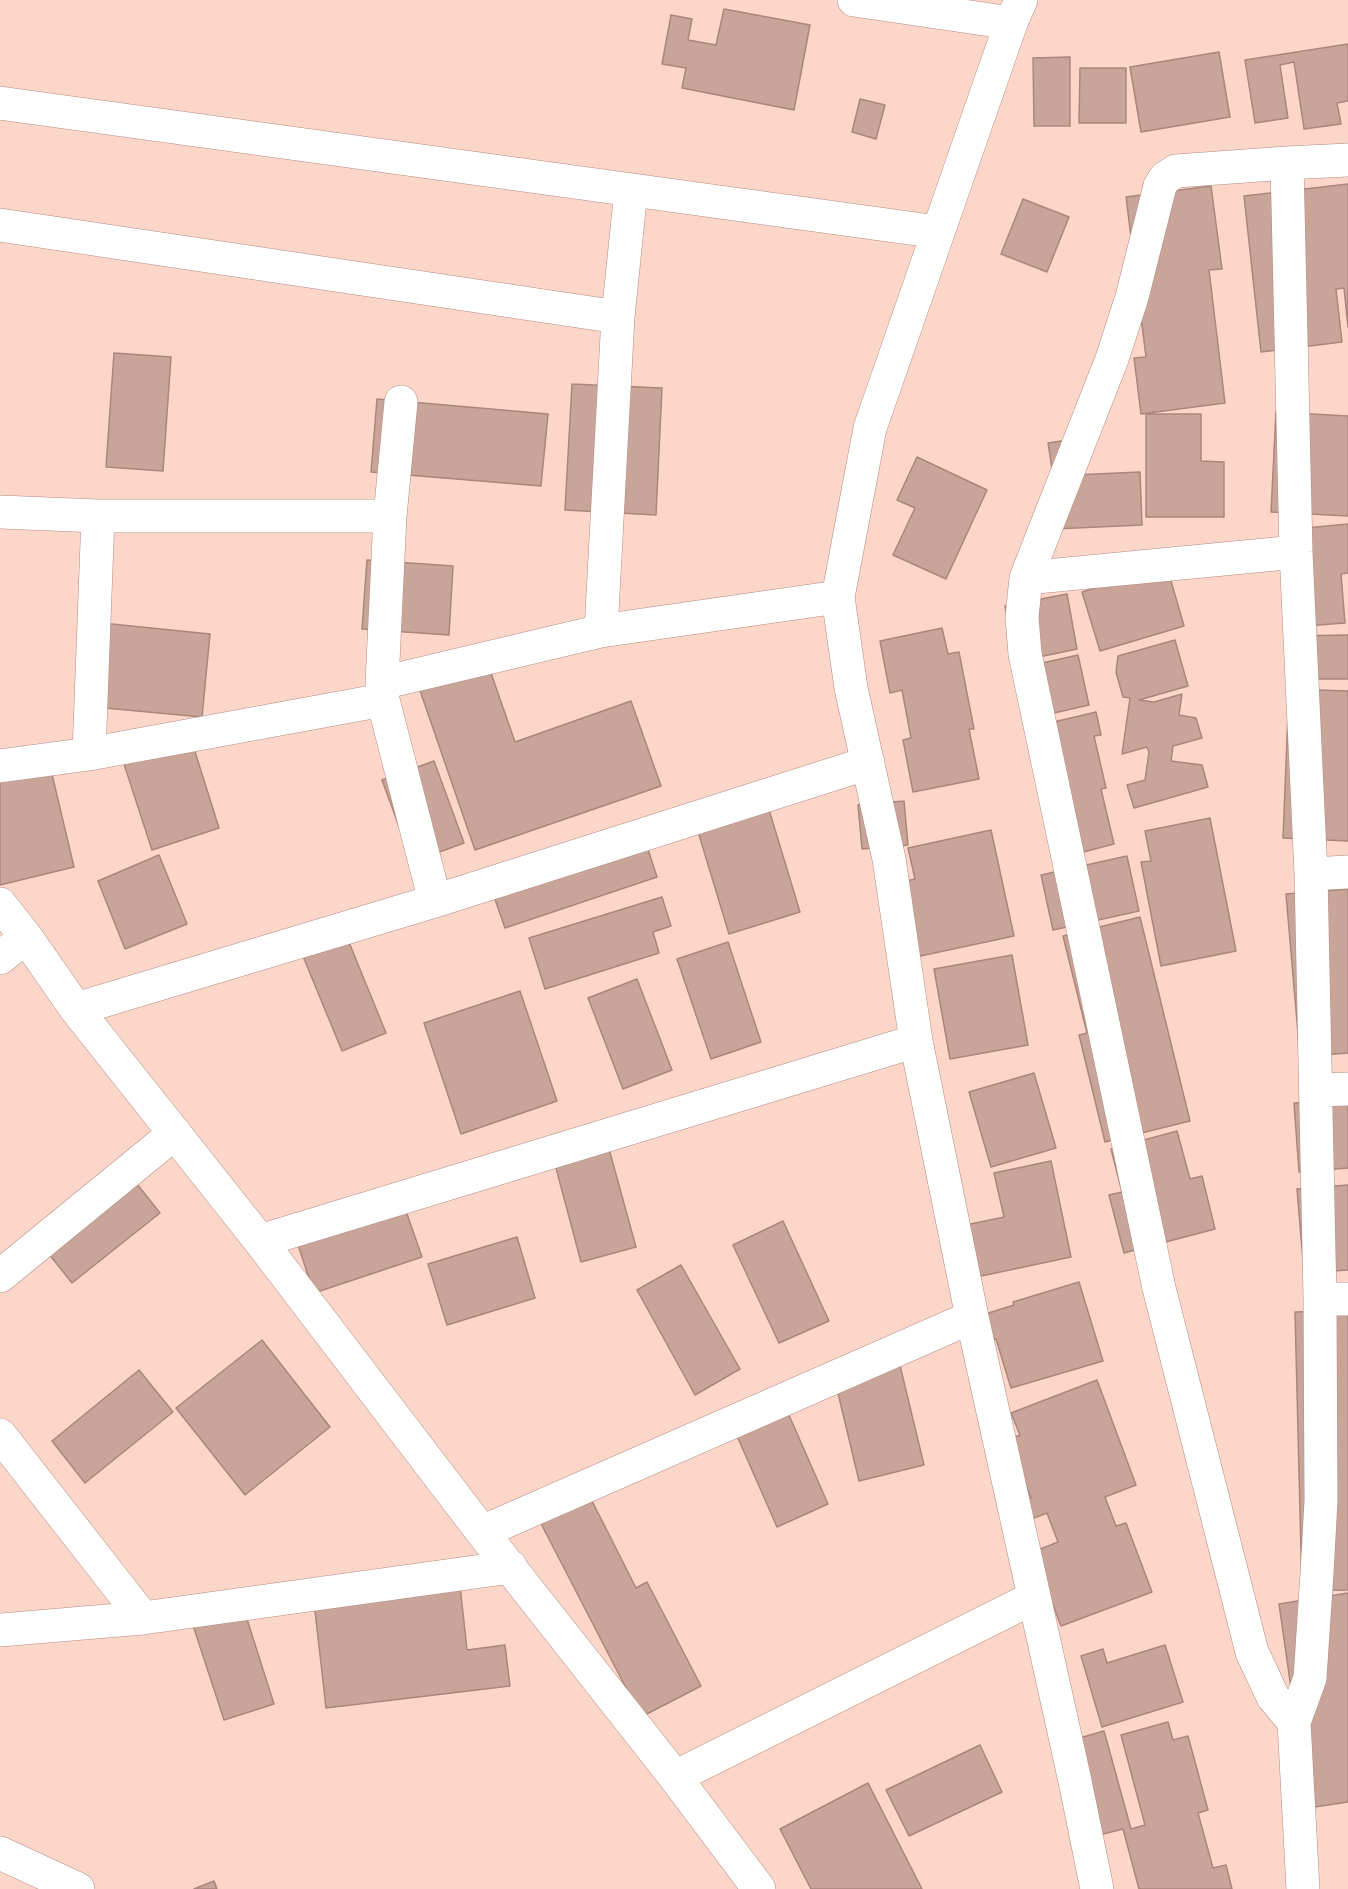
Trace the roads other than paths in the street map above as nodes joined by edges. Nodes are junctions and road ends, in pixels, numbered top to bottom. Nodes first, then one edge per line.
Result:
1 (854, 0) edge
2 (893, 2) edge
3 (1016, 11) edge
4 (0, 103) edge
5 (1348, 160) edge
6 (1287, 163) junction
7 (631, 190) junction
8 (0, 225) edge
9 (938, 232) junction
10 (618, 317) junction
11 (401, 402) dead end
12 (0, 512) edge
13 (98, 516) junction
14 (390, 516) junction
15 (1296, 552) junction
16 (1026, 578) junction
17 (838, 597) junction
18 (601, 631) junction
19 (382, 691) junction
20 (89, 753) junction
21 (868, 763) junction
22 (0, 766) edge
23 (1348, 872) edge
24 (1311, 874) junction
25 (435, 901) junction
26 (0, 904) edge
27 (26, 938) junction
28 (0, 958) edge
29 (76, 1009) junction
30 (916, 1041) junction
31 (1333, 1089) edge
32 (175, 1133) junction
33 (260, 1241) junction
34 (0, 1276) edge
35 (1334, 1299) edge
36 (972, 1317) junction
37 (0, 1435) edge
38 (482, 1532) junction
39 (511, 1567) junction
40 (1033, 1598) junction
41 (144, 1618) junction
42 (0, 1630) edge
43 (1294, 1722) junction
44 (675, 1777) junction
45 (0, 1853) edge
46 (78, 1889) edge
47 (759, 1889) edge
48 (1097, 1889) edge
49 (1303, 1889) edge

1 - 2 street
2 - 3 street
3 - 9 street
4 - 7 street
5 - 6 street
6 - 15 street
6 - 16 street
7 - 9 street
7 - 10 street
8 - 10 street
9 - 17 street
10 - 18 street
11 - 14 street
12 - 13 street
13 - 14 street
13 - 20 street
14 - 19 street
15 - 16 street
15 - 24 street
16 - 43 street
17 - 18 street
17 - 21 street
18 - 19 street
19 - 20 street
19 - 25 street
20 - 22 street
21 - 25 street
21 - 30 street
23 - 24 street
24 - 31 street
25 - 29 street
26 - 27 street
27 - 28 street
27 - 29 street
29 - 32 street
30 - 33 street
30 - 36 street
31 - 35 street
32 - 33 street
32 - 34 street
33 - 38 street
35 - 43 street
36 - 38 street
36 - 40 street
37 - 41 street
38 - 39 street
39 - 41 street
39 - 44 street
40 - 44 street
40 - 48 street
41 - 42 street
43 - 49 street
44 - 47 street
45 - 46 street

